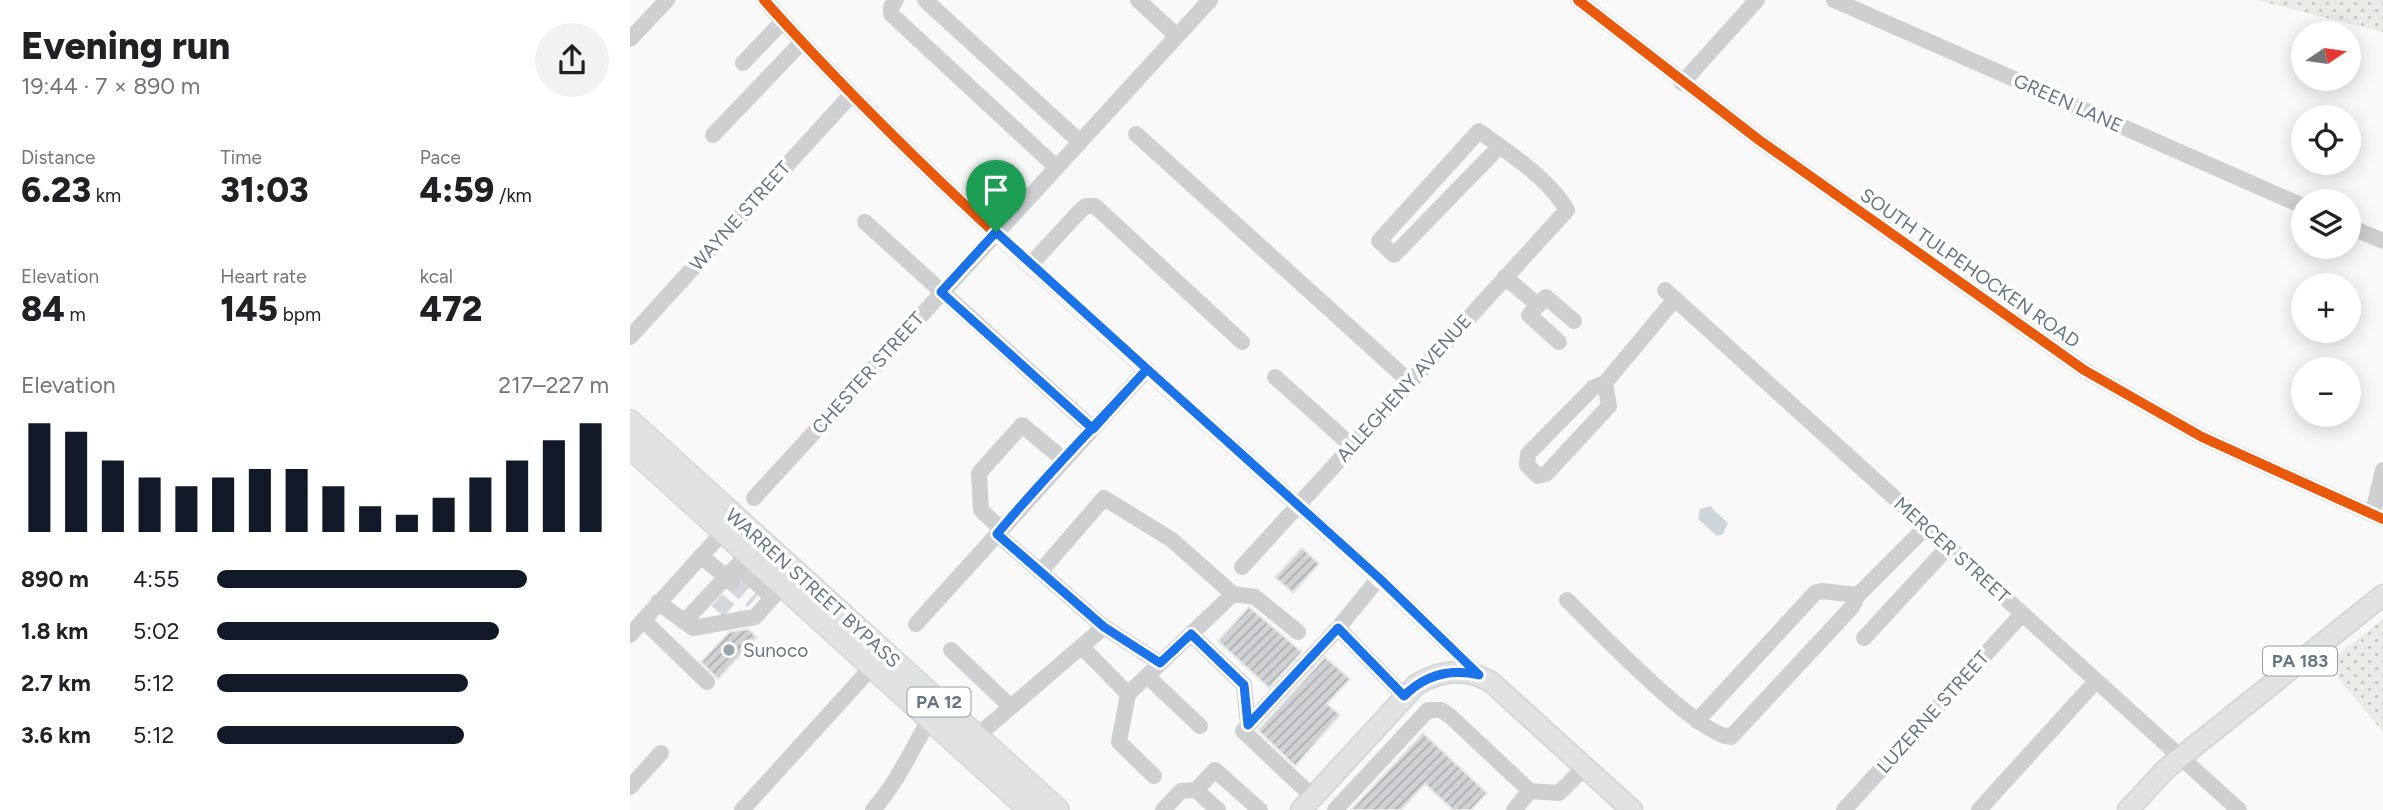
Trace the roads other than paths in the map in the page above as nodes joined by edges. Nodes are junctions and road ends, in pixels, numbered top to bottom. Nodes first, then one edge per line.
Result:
1 (667, 0) edge
2 (764, 0) edge
3 (896, 0) edge
4 (925, 0) edge
5 (1138, 0) edge
6 (1578, 0) edge
7 (1757, 0) edge
8 (1834, 0) edge
9 (1200, 3) edge
10 (783, 21) junction
11 (1177, 36) junction
12 (630, 39) edge
13 (802, 43) junction
14 (743, 63) dead end
15 (1682, 83) junction
16 (851, 94) junction
17 (1136, 134) dead end
18 (713, 135) dead end
19 (1079, 141) junction
20 (1499, 147) junction
21 (1056, 167) junction
22 (2291, 201) edge
23 (865, 222) dead end
24 (996, 232) junction
25 (2361, 232) edge
26 (2383, 241) edge
27 (1031, 264) junction
28 (1505, 278) junction
29 (941, 292) junction
30 (1538, 305) junction
31 (1574, 321) dead end
32 (630, 337) edge
33 (1242, 342) dead end
34 (1559, 342) dead end
35 (1147, 369) junction
36 (1275, 377) dead end
37 (1410, 382) junction
38 (1605, 383) junction
39 (630, 422) edge
40 (1093, 429) junction
41 (630, 446) edge
42 (1352, 446) junction
43 (1064, 460) junction
44 (2383, 470) edge
45 (754, 498) dead end
46 (1297, 506) junction
47 (2378, 515) edge
48 (1926, 527) junction
49 (724, 531) junction
50 (999, 532) junction
51 (1948, 547) junction
52 (701, 556) junction
53 (1242, 567) dead end
54 (736, 570) junction
55 (1040, 572) junction
56 (1379, 578) junction
57 (1233, 594) junction
58 (1858, 595) junction
59 (2383, 595) edge
60 (767, 598) junction
61 (1567, 600) dead end
62 (658, 602) junction
63 (2022, 614) junction
64 (643, 620) junction
65 (684, 622) junction
66 (916, 624) dead end
67 (1104, 627) junction
68 (1338, 628) junction
69 (1298, 632) dead end
70 (1191, 634) junction
71 (630, 635) edge
72 (1864, 638) dead end
73 (1082, 647) junction
74 (951, 650) dead end
75 (1160, 663) junction
76 (873, 666) junction
77 (1479, 675) junction
78 (1147, 676) junction
79 (2096, 681) junction
80 (707, 682) dead end
81 (1128, 694) junction
82 (1404, 696) junction
83 (1011, 707) junction
84 (930, 719) junction
85 (1697, 722) junction
86 (1200, 726) dead end
87 (1246, 728) junction
88 (976, 737) junction
89 (661, 753) dead end
90 (2180, 757) junction
91 (1585, 767) junction
92 (1154, 776) dead end
93 (630, 787) edge
94 (1196, 790) junction
95 (1530, 791) junction
96 (1307, 803) edge
97 (1026, 808) edge
98 (1625, 808) edge
99 (742, 810) edge
100 (873, 810) edge
101 (1057, 810) edge
102 (1163, 810) edge
103 (1218, 810) edge
104 (1260, 810) edge
105 (1335, 810) edge
106 (1514, 810) edge
107 (1844, 810) edge
108 (1979, 810) edge
109 (2128, 810) edge
110 (2238, 810) edge

1 - 12 street
2 - 10 street
3 - 21 street
4 - 19 street
5 - 11 street
6 - 15 street, SOUTH TULPEHOCKEN ROAD
7 - 15 street
8 - 22 street, GREEN LANE
9 - 11 street, CHESTER STREET
10 - 13 street
10 - 14 street
11 - 19 street, CHESTER STREET
13 - 16 street
13 - 18 street
15 - 47 street, SOUTH TULPEHOCKEN ROAD
16 - 24 street
16 - 32 street, WAYNE STREET
17 - 37 street
19 - 21 street, CHESTER STREET
20 - 20 street
20 - 28 street, ALLEGHENY AVENUE
21 - 24 street, CHESTER STREET
23 - 29 street
24 - 27 street
24 - 29 street, CHESTER STREET
25 - 26 street
27 - 33 street
27 - 35 street
28 - 30 street
28 - 37 street, ALLEGHENY AVENUE
29 - 40 street
29 - 45 street, CHESTER STREET
30 - 31 street
30 - 34 street
35 - 40 street
35 - 46 street
36 - 42 street
37 - 42 street, ALLEGHENY AVENUE
38 - 38 street
38 - 48 street, MERCER STREET
39 - 88 highway, WARREN STREET BYPASS / PA 12
40 - 43 street
41 - 49 highway, WARREN STREET BYPASS / PA 12
42 - 46 street, ALLEGHENY AVENUE
43 - 50 street
43 - 50 street
44 - 47 street
46 - 53 street, ALLEGHENY AVENUE
46 - 56 street
48 - 51 street, MERCER STREET
48 - 58 street
49 - 52 street
49 - 54 highway, WARREN STREET BYPASS / PA 12
50 - 55 street
50 - 66 street
51 - 63 street, MERCER STREET
51 - 72 street
52 - 54 street
52 - 62 street
54 - 60 highway, WARREN STREET BYPASS / PA 12
54 - 65 street
55 - 57 street
55 - 67 street
56 - 68 street
56 - 77 street
57 - 69 street
57 - 70 street
58 - 85 street
58 - 85 street
59 - 90 main road, PA 183
60 - 65 street
60 - 76 highway, WARREN STREET BYPASS / PA 12
61 - 85 street
62 - 64 street
62 - 65 street
63 - 79 street, MERCER STREET
63 - 107 street, LUZERNE STREET
64 - 71 street
64 - 80 street
67 - 73 street
67 - 75 street
68 - 82 street
68 - 87 street
70 - 75 street
70 - 87 street
73 - 81 street
73 - 83 street
74 - 83 street
75 - 78 street
76 - 84 highway, WARREN STREET BYPASS / PA 12
76 - 99 street
77 - 82 main road
77 - 91 main road
78 - 81 street
78 - 86 street
79 - 90 street, MERCER STREET
79 - 108 street
81 - 92 street
82 - 96 main road
83 - 88 street
84 - 97 highway, WARREN STREET BYPASS / PA 12
84 - 100 street
87 - 96 street
88 - 101 highway, WARREN STREET BYPASS / PA 12
89 - 93 street
90 - 109 main road, PA 183
90 - 110 street, MERCER STREET
91 - 95 street
91 - 98 main road
94 - 102 street
94 - 103 street
94 - 104 street
95 - 105 street
95 - 106 street

